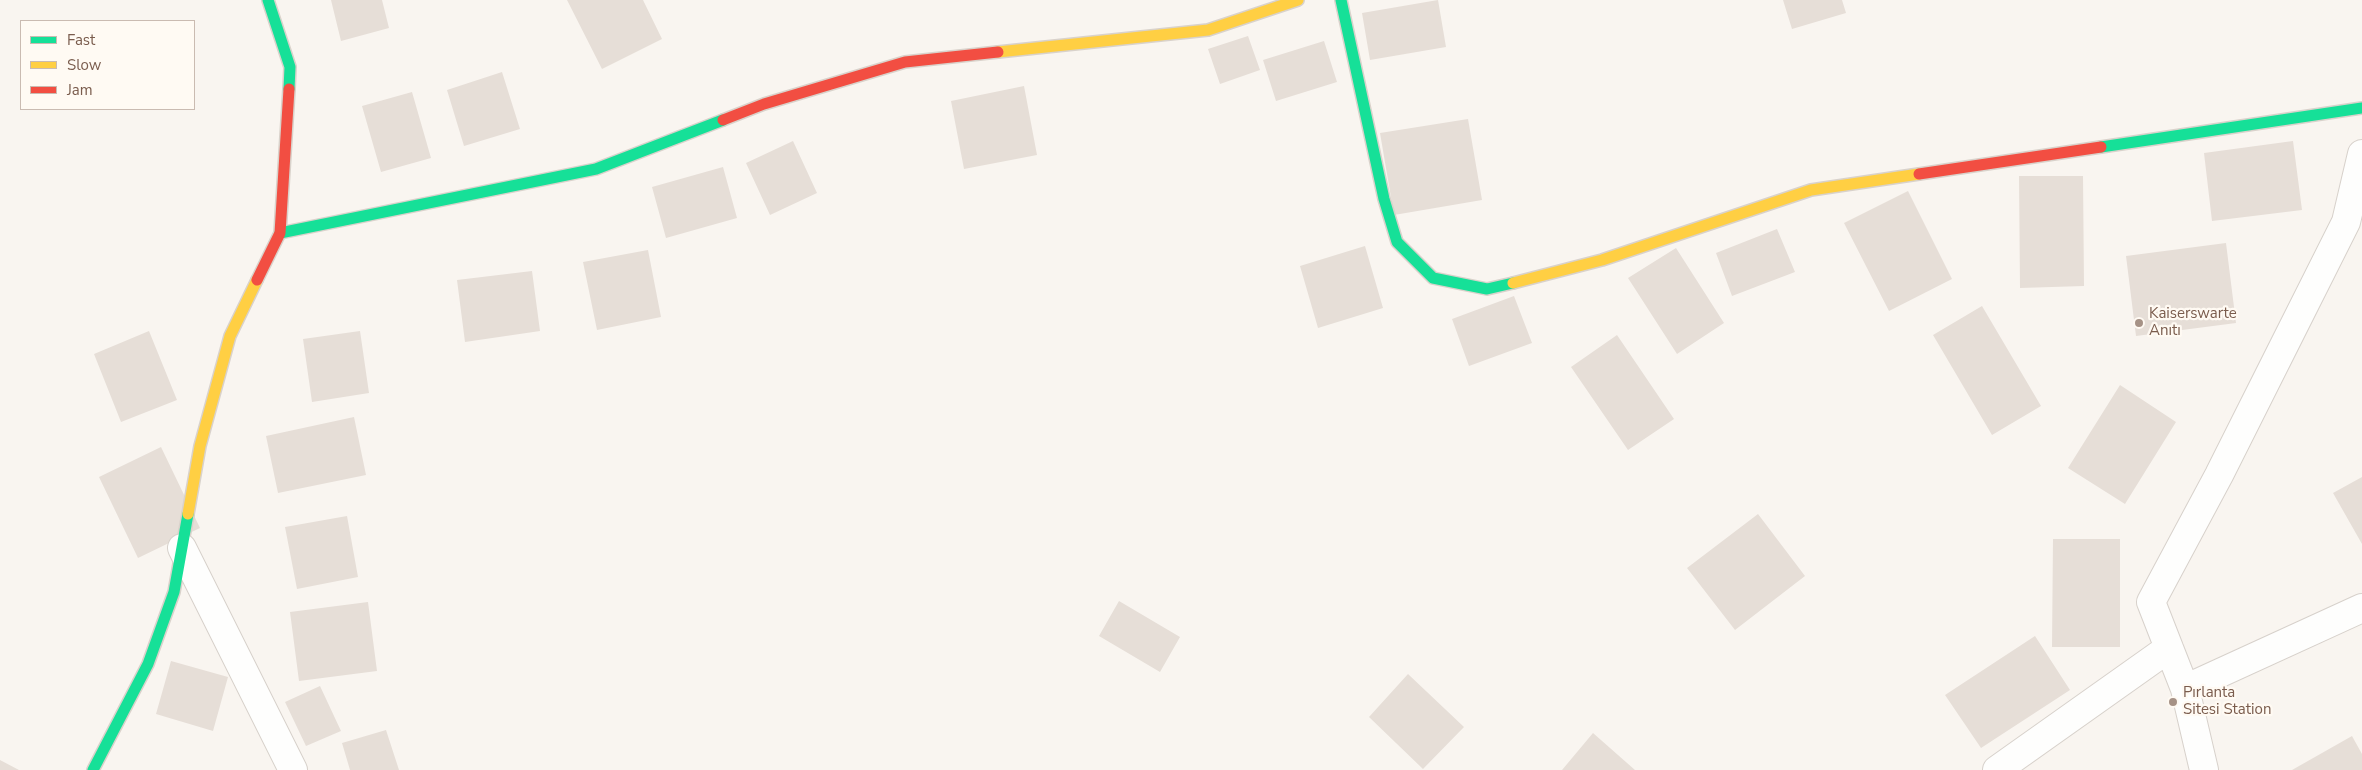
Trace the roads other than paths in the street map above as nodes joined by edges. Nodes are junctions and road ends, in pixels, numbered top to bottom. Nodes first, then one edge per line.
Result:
1 (268, 0) edge
2 (1298, 0) edge
3 (1342, 0) edge
4 (2362, 108) edge
5 (2362, 154) edge
6 (280, 233) junction
7 (182, 548) junction
8 (2362, 608) edge
9 (2169, 648) junction
10 (2186, 689) junction
11 (93, 770) edge
12 (293, 770) edge
13 (1998, 770) edge
14 (2204, 770) edge

1 - 6 street
2 - 6 street
3 - 4 street
5 - 9 street
6 - 7 street
7 - 11 street
7 - 12 street
8 - 10 street
9 - 10 street
9 - 13 street
10 - 14 street

